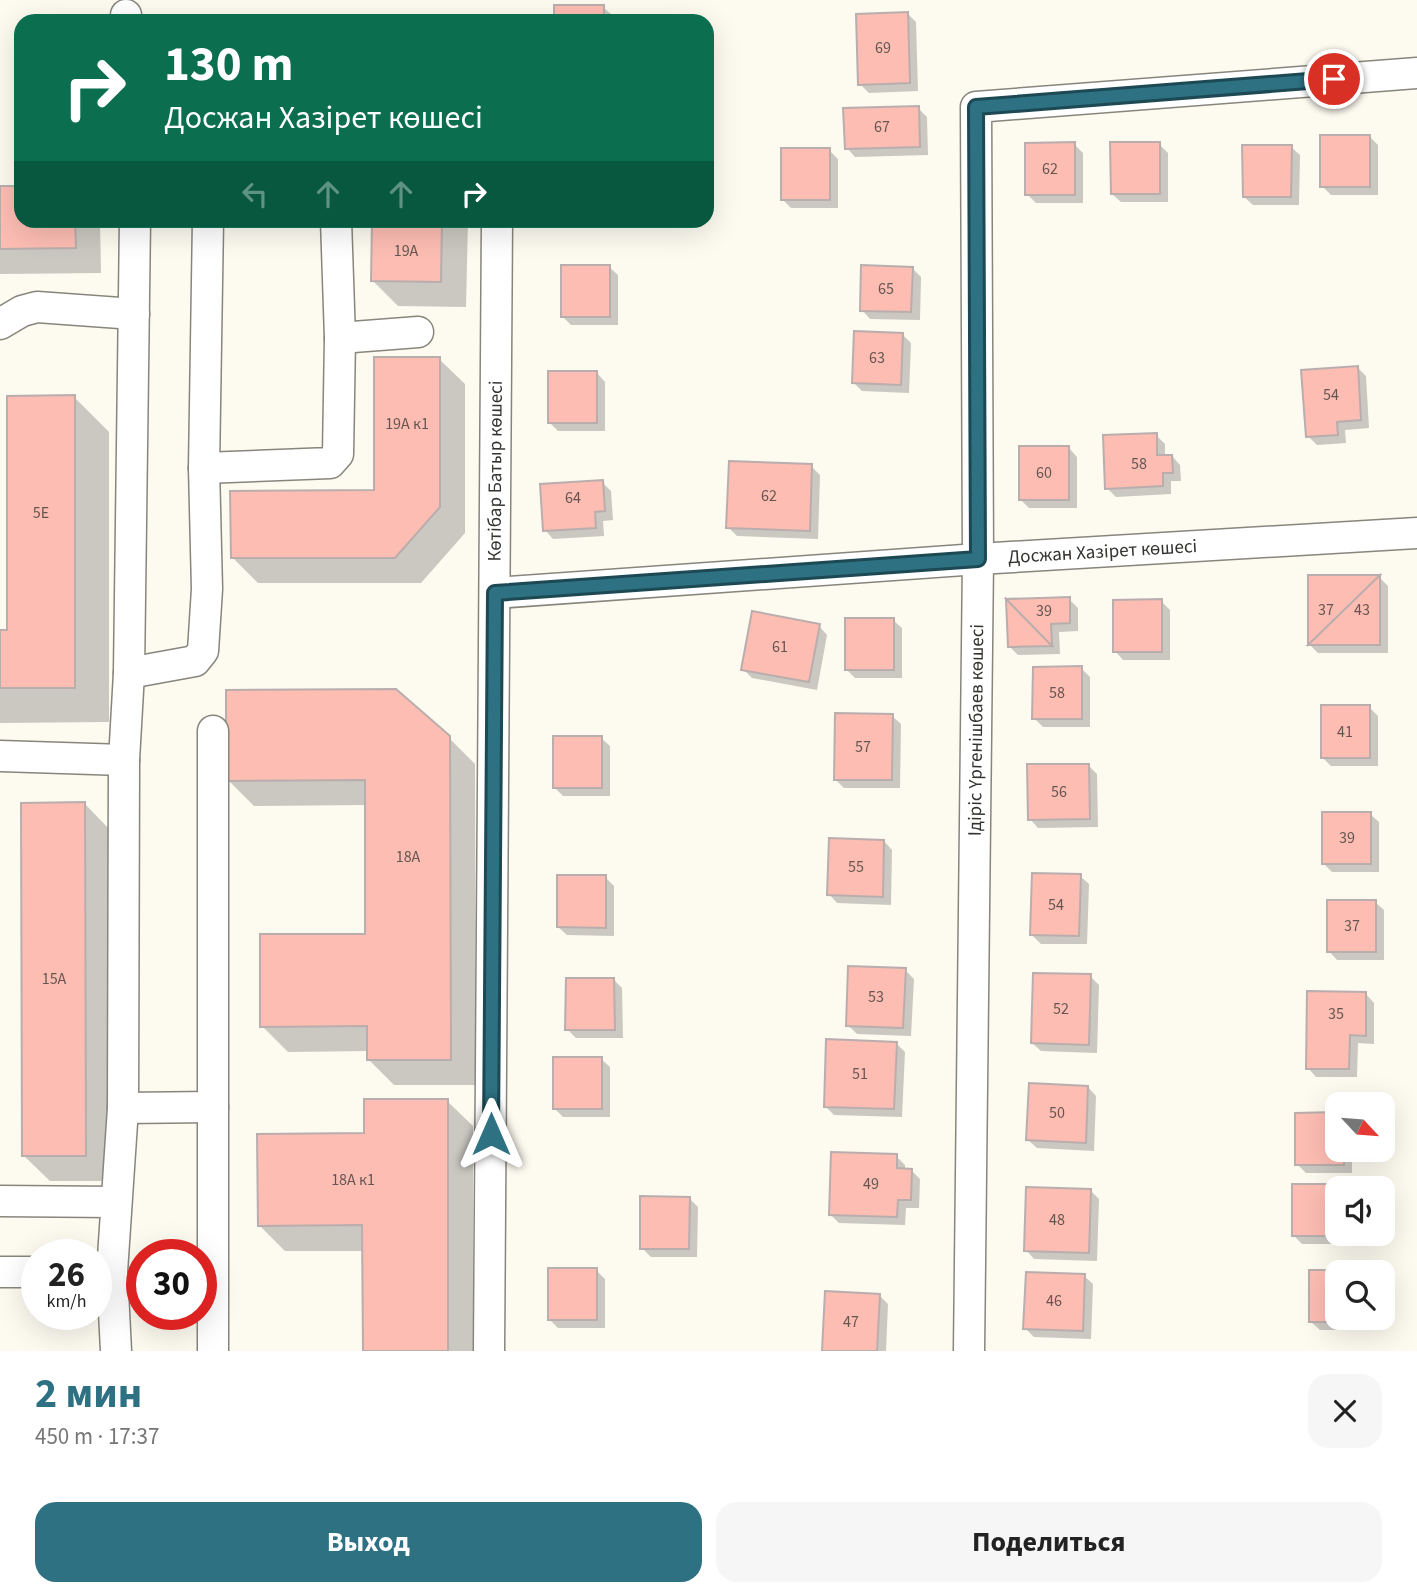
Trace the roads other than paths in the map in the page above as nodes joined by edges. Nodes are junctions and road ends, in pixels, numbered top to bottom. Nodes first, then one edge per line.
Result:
1 (1417, 73) edge
2 (135, 228) edge
3 (208, 228) edge
4 (336, 228) edge
5 (497, 228) edge
6 (134, 314) junction
7 (0, 324) edge
8 (418, 332) dead end
9 (340, 338) junction
10 (204, 468) junction
11 (1417, 533) edge
12 (978, 559) junction
13 (495, 593) junction
14 (129, 673) junction
15 (213, 731) dead end
16 (0, 756) edge
17 (124, 760) junction
18 (213, 1107) junction
19 (123, 1108) junction
20 (0, 1201) edge
21 (115, 1202) junction
22 (109, 1239) edge
23 (0, 1272) edge
24 (21, 1272) edge
25 (112, 1325) edge
26 (116, 1351) edge
27 (212, 1351) edge
28 (489, 1351) edge
29 (969, 1351) edge

1 - 12 street, Ідіріс Үргенішбаев көшесі
2 - 6 street
3 - 10 street
4 - 9 street
5 - 13 street, Көтібар Батыр көшесі
6 - 7 street
6 - 14 street
8 - 9 street
9 - 10 street
10 - 14 street
11 - 12 street, Досжан Хазірет көшесі
12 - 13 street, Досжан Хазірет көшесі
12 - 29 street, Ідіріс Үргенішбаев көшесі
13 - 28 street, Көтібар Батыр көшесі
14 - 17 street
15 - 18 street
16 - 17 street
17 - 19 street
18 - 19 street
18 - 27 street
19 - 21 street
20 - 21 street
21 - 22 street
23 - 24 street
25 - 26 street

